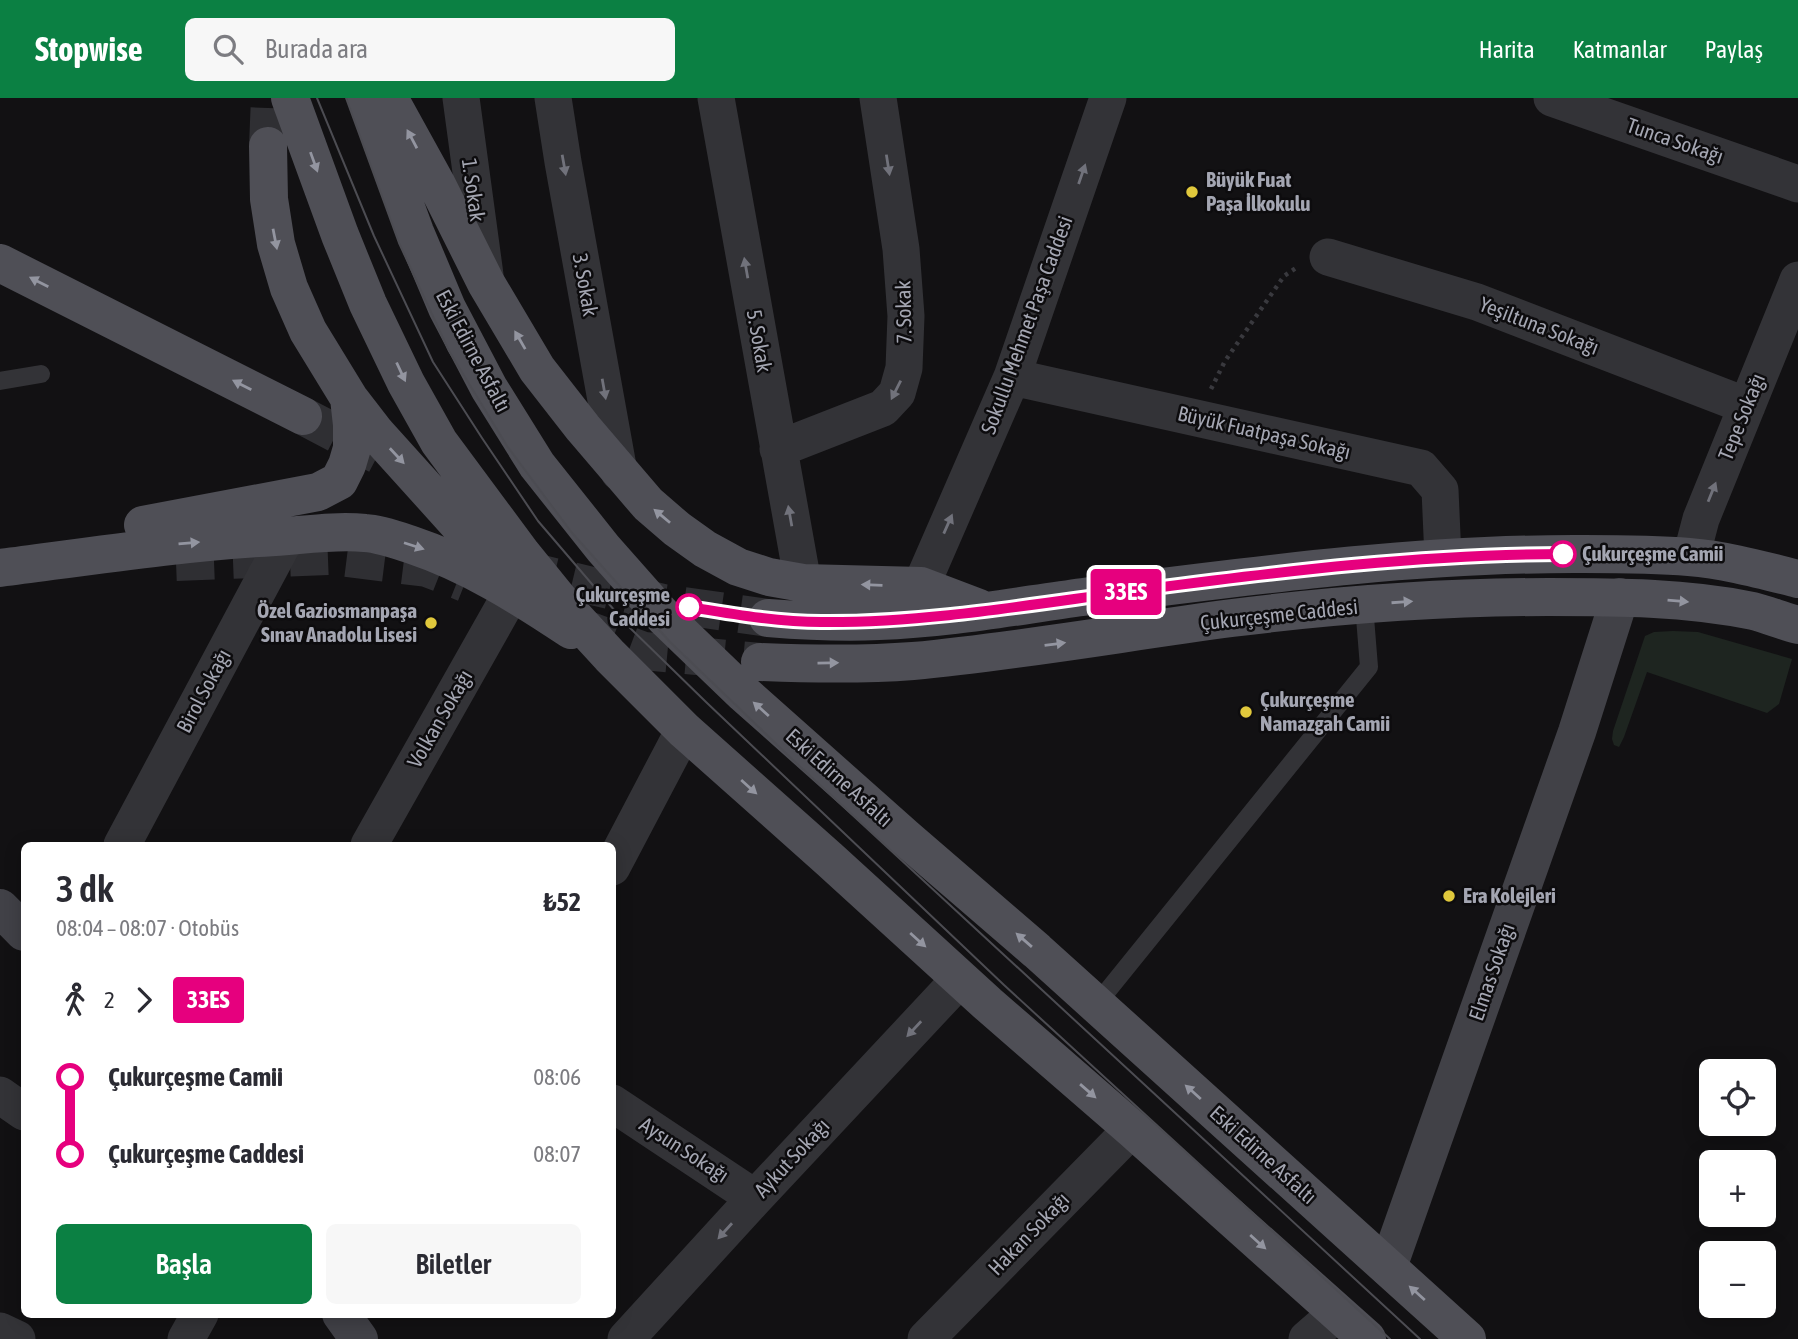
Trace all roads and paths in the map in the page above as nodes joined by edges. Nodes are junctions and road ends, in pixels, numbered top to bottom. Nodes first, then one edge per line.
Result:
1 (290, 98) edge
2 (366, 98) edge
3 (389, 98) edge
4 (461, 98) edge
5 (553, 98) edge
6 (716, 98) edge
7 (878, 98) edge
8 (1108, 98) edge
9 (1552, 98) edge
10 (268, 146) tunnel mouth
11 (1798, 184) edge
12 (1328, 257) joint
13 (0, 262) edge
14 (486, 283) junction
15 (1795, 298) edge
16 (41, 374) dead end
17 (1012, 377) junction
18 (0, 381) edge
19 (349, 398) junction
20 (1746, 406) junction
21 (303, 416) tunnel mouth
22 (1197, 418) junction
23 (778, 449) junction
24 (619, 472) junction
25 (287, 499) junction
26 (286, 536) junction
27 (0, 545) edge
28 (1691, 557) junction
29 (1443, 558) junction
30 (0, 568) edge
31 (1798, 579) edge
32 (803, 583) junction
33 (921, 586) junction
34 (512, 592) junction
35 (1620, 597) junction
36 (1364, 605) junction
37 (565, 607) junction
38 (985, 610) junction
39 (768, 618) tunnel mouth
40 (1798, 625) edge
41 (610, 656) junction
42 (760, 662) tunnel mouth
43 (684, 730) junction
44 (124, 842) edge
45 (371, 842) edge
46 (616, 859) edge
47 (0, 908) edge
48 (21, 929) edge
49 (960, 979) junction
50 (1096, 1005) junction
51 (0, 1095) edge
52 (616, 1106) edge
53 (21, 1110) edge
54 (1132, 1129) junction
55 (755, 1198) junction
56 (1388, 1267) junction
57 (1338, 1313) junction
58 (198, 1318) edge
59 (0, 1331) edge
60 (17, 1339) edge
61 (186, 1339) edge
62 (626, 1339) edge
63 (926, 1339) edge
64 (1307, 1339) edge
65 (1367, 1339) edge
66 (1467, 1339) edge

1 -> 37 main road
50 -> 2 main road, Eski Edirne Asfaltı
14 -> 3 main road
4 - 14 street, 1. Sokak
5 -> 24 street, 3. Sokak
23 -> 6 street, 5. Sokak
7 -> 23 street, 7. Sokak
17 -> 8 street, Sokullu Mehmet Paşa Caddesi
9 - 11 street, Tunca Sokağı
10 -> 19 main road
12 - 20 street, Yeşiltuna Sokağı
12 - 22 path
21 -> 13 main road
24 -> 14 main road
15 - 20 street, Tepe Sokağı
16 - 18 lane
17 - 22 street, Büyük Fuatpaşa Sokağı
33 -> 17 street, Sokullu Mehmet Paşa Caddesi
19 - 25 main road
19 -> 37 main road
28 -> 20 street, Tepe Sokağı
22 - 29 street, Büyük Fuatpaşa Sokağı
32 -> 23 street, 5. Sokak
32 -> 24 main road
25 - 26 main road
25 - 27 main road
30 -> 26 main road
26 -> 34 main road
26 - 44 street, Birol Sokağı
28 - 29 main road, Çukurçeşme Caddesi
28 - 31 main road, Çukurçeşme Caddesi
29 - 38 main road, Çukurçeşme Caddesi
33 -> 32 main road
33 - 38 main road
34 - 41 main road
34 - 45 street, Volkan Sokağı
36 -> 35 main road, Çukurçeşme Caddesi
35 -> 40 main road, Çukurçeşme Caddesi
35 - 56 main road, Elmas Sokağı
42 -> 36 main road, Çukurçeşme Caddesi
36 - 50 lane
37 - 41 main road
38 - 39 main road, Çukurçeşme Caddesi
41 - 43 main road
43 - 46 street
43 -> 49 main road
47 - 48 main road
49 -> 54 main road
49 -> 55 street, Aykut Sokağı
56 -> 50 main road, Eski Edirne Asfaltı
51 - 53 street
52 - 55 street, Aysun Sokağı
54 -> 57 main road
54 - 63 street, Hakan Sokağı
55 -> 62 street, Aykut Sokağı
66 -> 56 main road, Eski Edirne Asfaltı
57 - 64 street
57 - 65 main road
58 - 61 street
59 - 60 street

